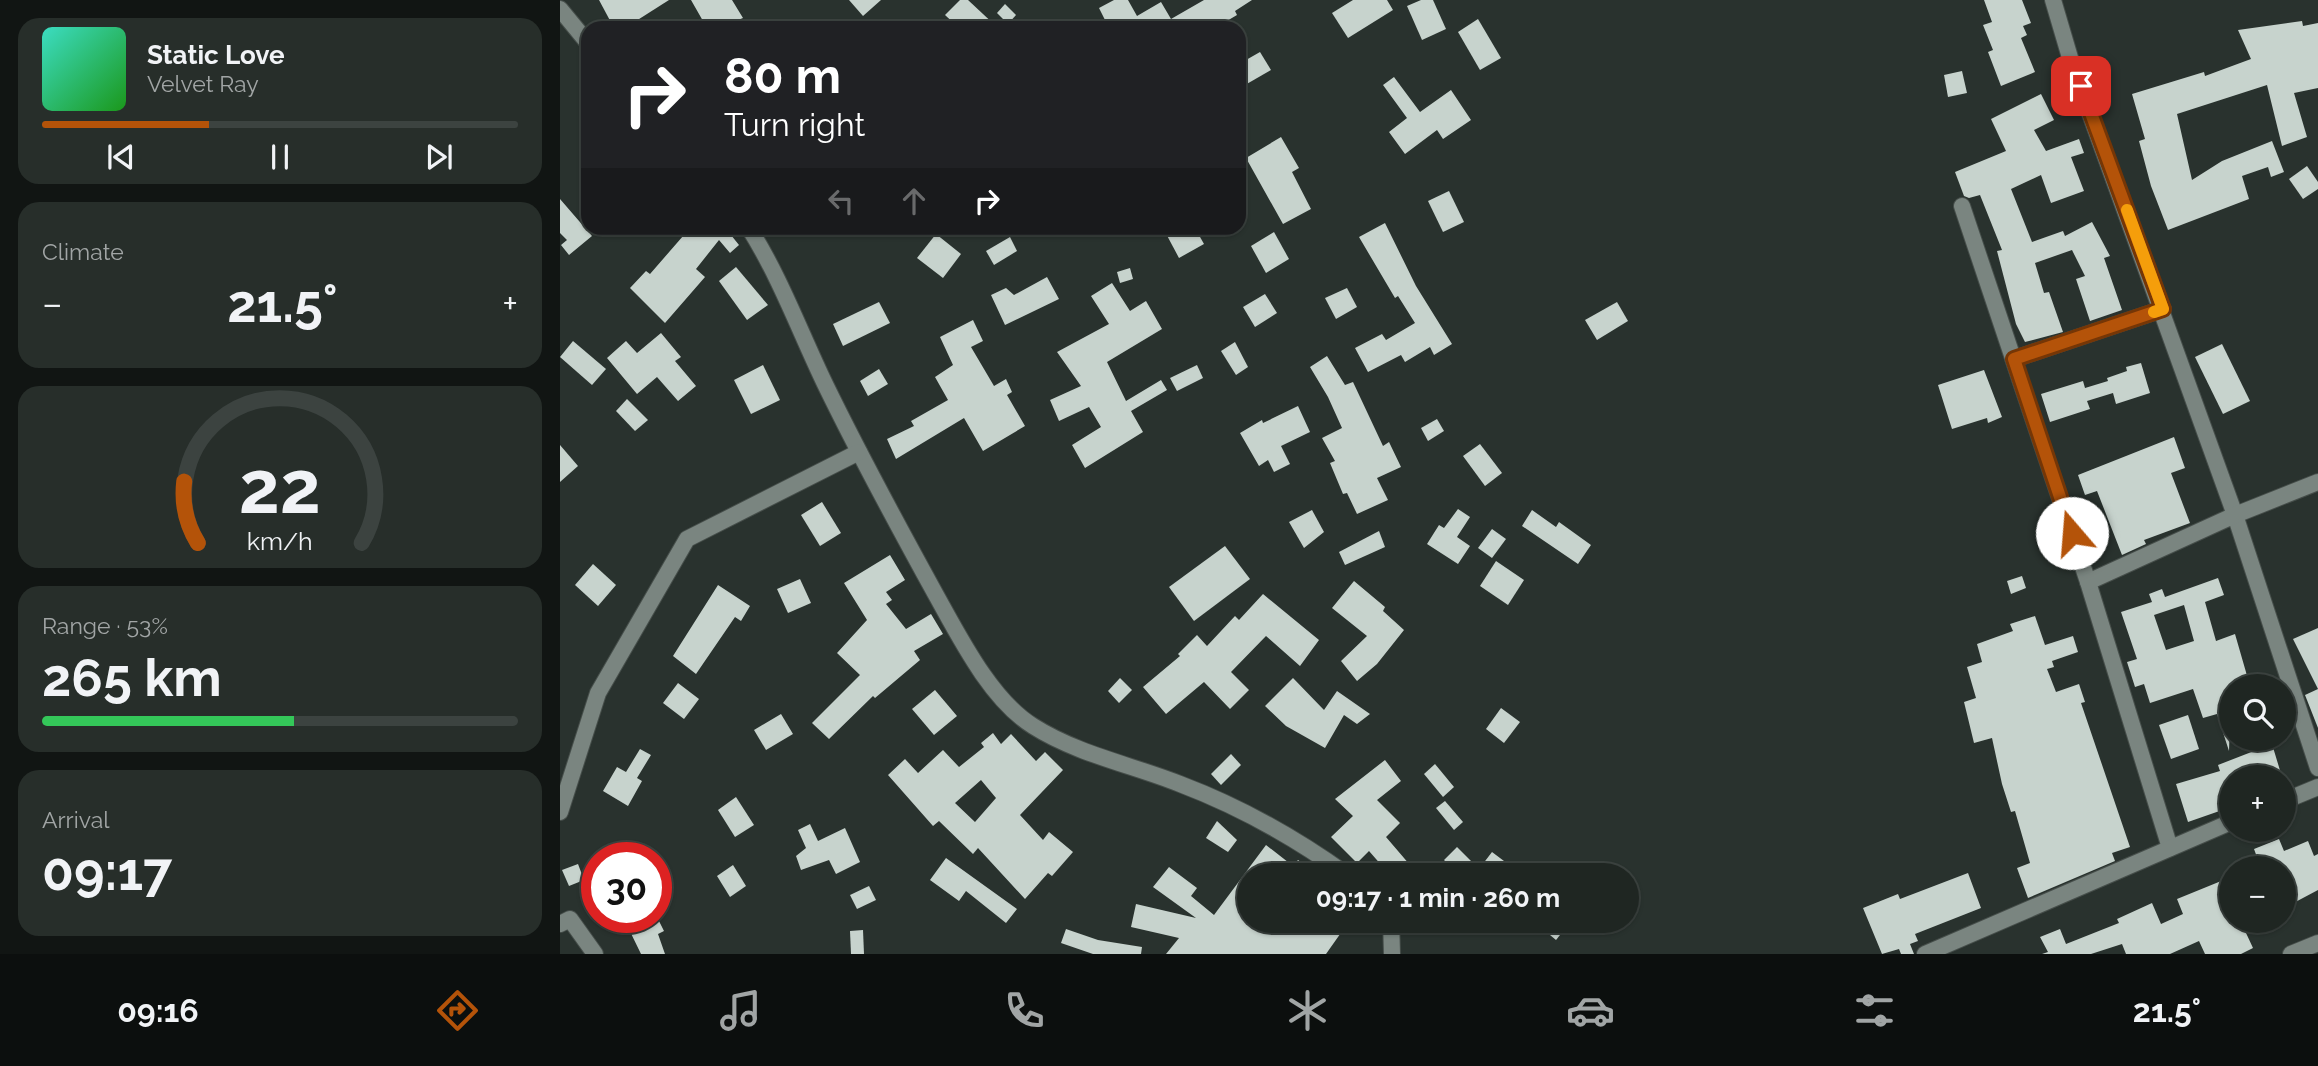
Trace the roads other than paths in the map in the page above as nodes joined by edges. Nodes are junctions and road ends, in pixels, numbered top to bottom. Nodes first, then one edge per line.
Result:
1 (2053, 0) edge
2 (560, 9) edge
3 (581, 34) edge
4 (1962, 206) dead end
5 (753, 235) edge
6 (2163, 309) junction
7 (2014, 359) junction
8 (859, 452) junction
9 (2318, 482) edge
10 (2235, 515) junction
11 (2088, 582) junction
12 (2318, 768) edge
13 (2318, 787) edge
14 (2296, 796) edge
15 (560, 811) edge
16 (2219, 827) edge
17 (2170, 848) junction
18 (1331, 863) edge
19 (563, 917) edge
20 (1391, 933) edge
21 (2318, 943) edge
22 (595, 954) edge
23 (1392, 954) edge
24 (1925, 954) edge
25 (2291, 954) edge

1 - 6 street
2 - 3 street
4 - 7 street
5 - 8 street
6 - 7 street
6 - 10 street
7 - 11 street
8 - 15 street
8 - 18 street
9 - 10 street
10 - 11 street
10 - 12 street
11 - 17 street
13 - 14 street
16 - 17 street
17 - 24 street
19 - 22 street
20 - 23 street
21 - 25 street

